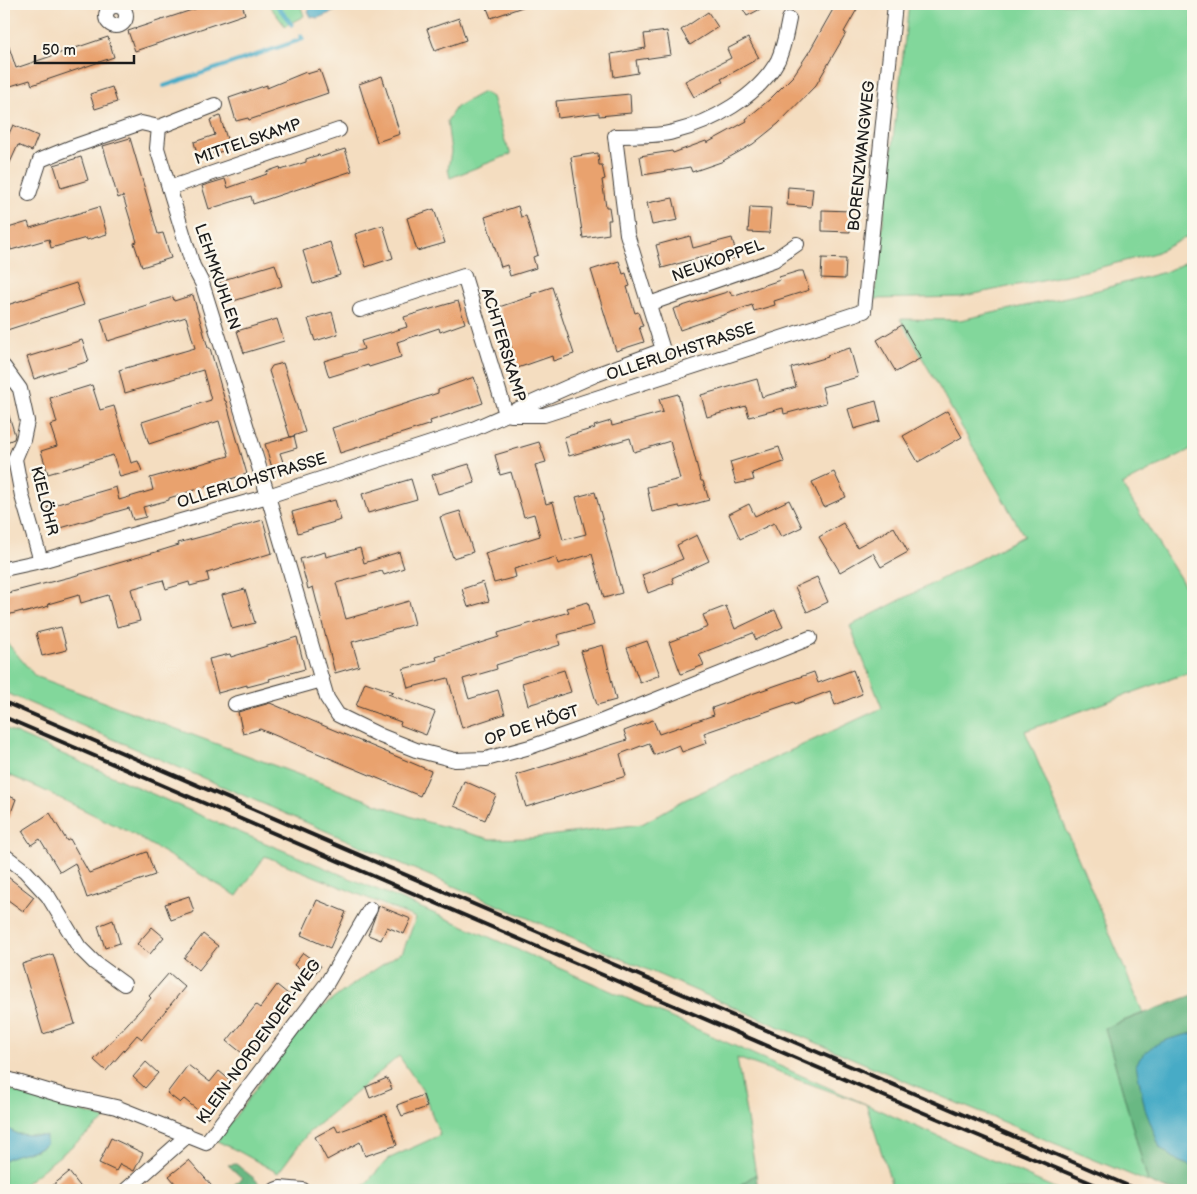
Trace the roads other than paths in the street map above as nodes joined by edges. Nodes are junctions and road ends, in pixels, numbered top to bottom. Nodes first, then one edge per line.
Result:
1 (895, 4) edge
2 (789, 19) dead end
3 (216, 105) dead end
4 (159, 127) junction
5 (339, 130) dead end
6 (168, 188) junction
7 (28, 194) dead end
8 (797, 244) dead end
9 (649, 304) junction
10 (360, 310) dead end
11 (864, 311) joint
12 (4, 367) edge
13 (506, 414) junction
14 (268, 496) junction
15 (42, 561) junction
16 (4, 569) edge
17 (810, 638) dead end
18 (322, 680) junction
19 (235, 704) dead end
20 (4, 855) edge
21 (370, 909) dead end
22 (124, 984) dead end
23 (4, 1078) edge
24 (188, 1135) junction
25 (278, 1189) edge
26 (126, 1190) edge
27 (303, 1190) edge

1 - 11 street, BORENZWANGWEG
2 - 9 street
3 - 4 street
4 - 6 street, LEHMKUHLEN
4 - 7 street
5 - 6 street, MITTELSKAMP
6 - 14 street, LEHMKUHLEN
8 - 9 street, NEUKOPPEL
9 - 13 street, OLLERLOHSTRASSE
10 - 13 street, ACHTERSKAMP
11 - 13 street, OLLERLOHSTRASSE
12 - 15 street, KIELÖHR
13 - 14 street, OLLERLOHSTRASSE
14 - 15 street, OLLERLOHSTRASSE
14 - 18 street, OP DE HÖGT
15 - 16 street, OLLERLOHSTRASSE
17 - 18 street, OP DE HÖGT
18 - 19 street
20 - 22 street
21 - 24 street, KLEIN-NORDENDER-WEG
23 - 24 street
24 - 26 street
25 - 27 street

